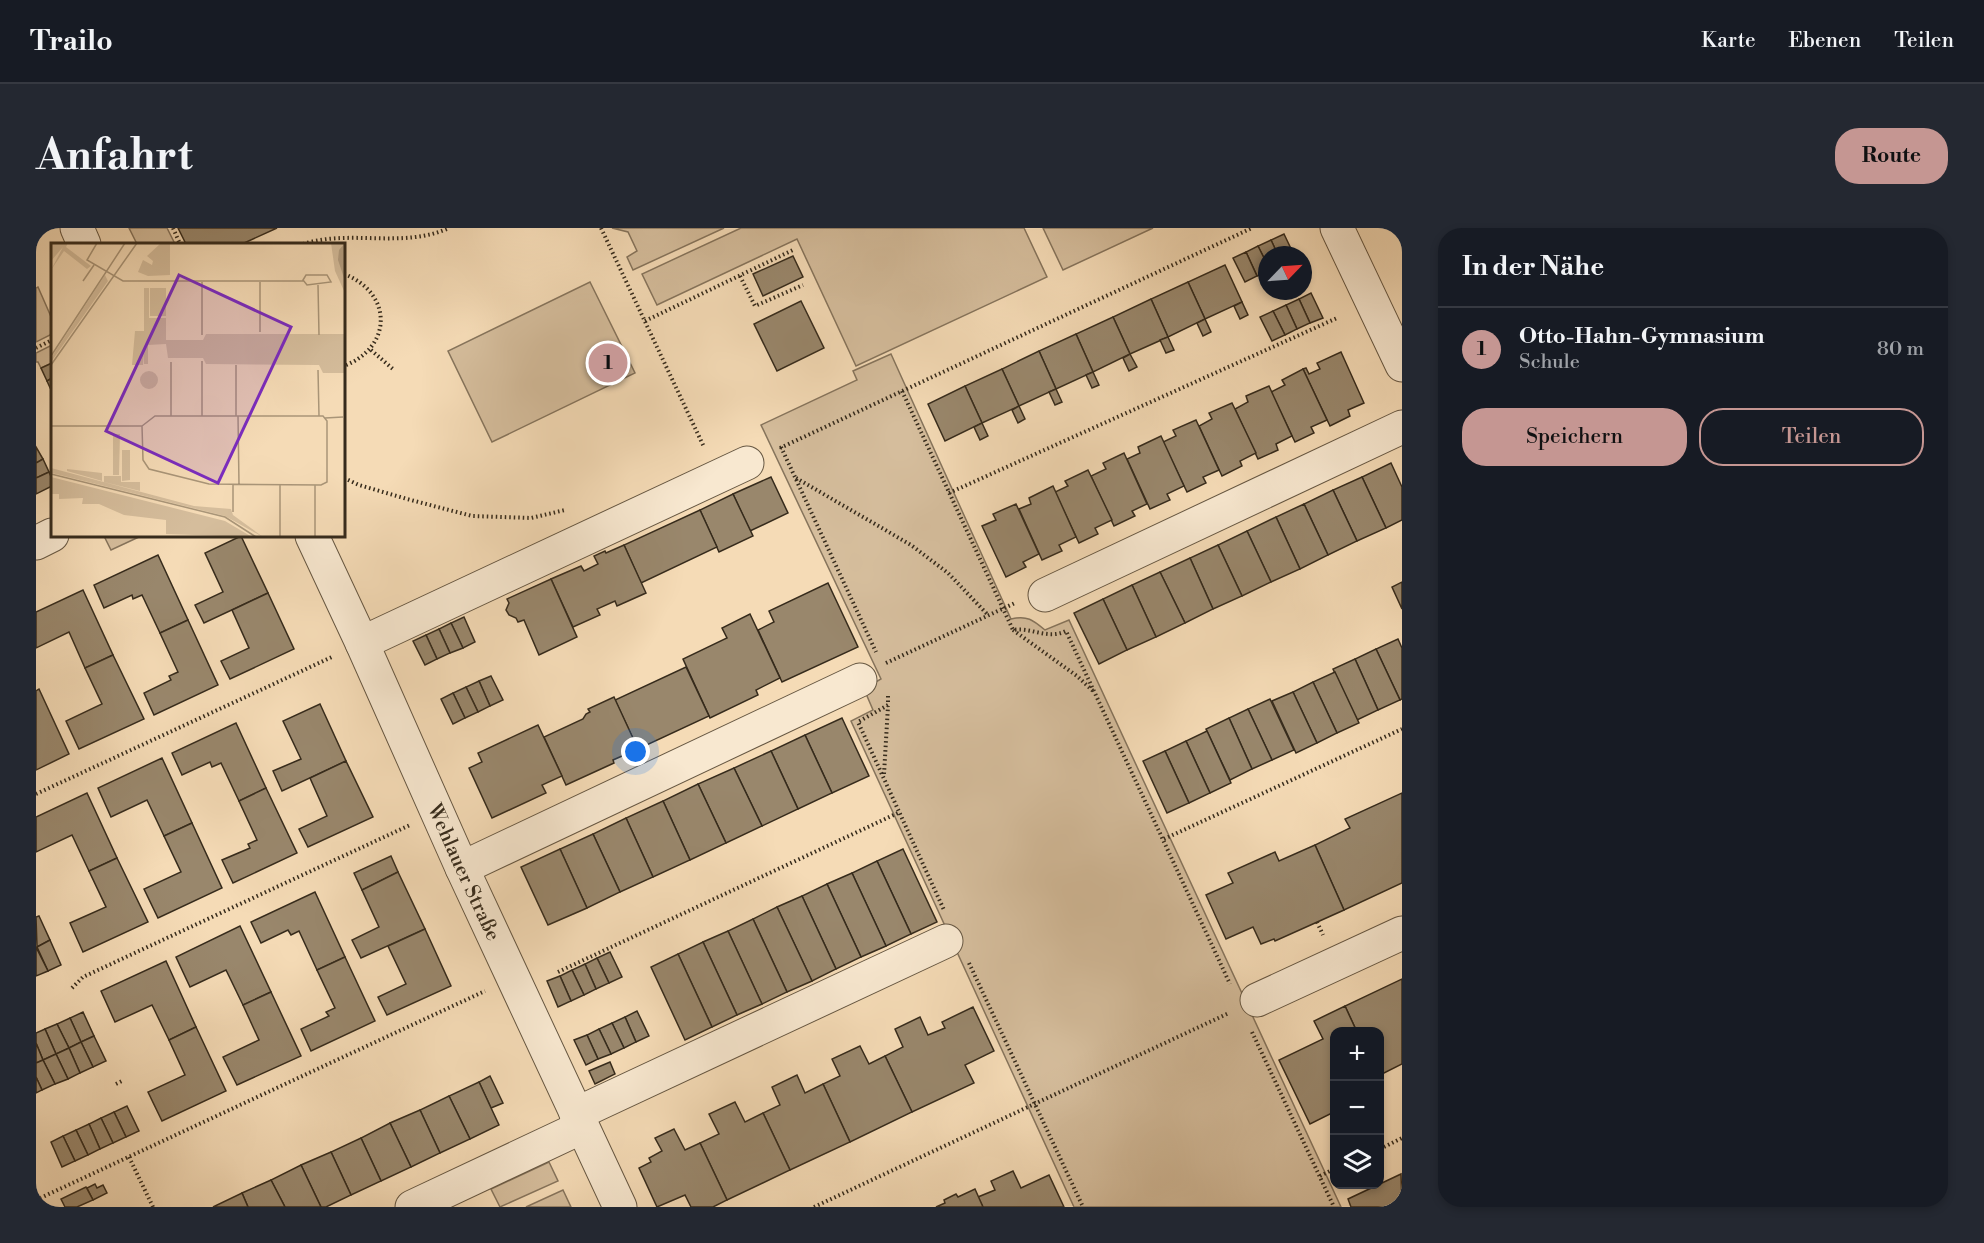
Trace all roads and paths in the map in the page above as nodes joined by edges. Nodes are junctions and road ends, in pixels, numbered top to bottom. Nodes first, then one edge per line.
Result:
1 (77, 228) edge
2 (173, 228) edge
3 (449, 228) edge
4 (601, 228) edge
5 (1252, 228) edge
6 (1337, 228) edge
7 (84, 243) edge
8 (180, 243) edge
9 (306, 243) edge
10 (795, 249) dead end
11 (345, 274) edge
12 (740, 276) junction
13 (803, 285) dead end
14 (1337, 318) dead end
15 (645, 321) junction
16 (51, 340) edge
17 (36, 348) edge
18 (371, 350) junction
19 (1402, 365) edge
20 (345, 366) edge
21 (393, 369) dead end
22 (902, 391) junction
23 (1402, 428) edge
24 (781, 447) junction
25 (747, 463) joint
26 (718, 477) junction
27 (795, 477) junction
28 (345, 478) edge
29 (949, 493) junction
30 (573, 509) dead end
31 (51, 536) edge
32 (312, 537) edge
33 (36, 543) edge
34 (1045, 595) dead end
35 (1005, 607) junction
36 (988, 615) junction
37 (1063, 625) dead end
38 (1013, 630) junction
39 (1066, 631) junction
40 (362, 643) junction
41 (877, 673) junction
42 (1095, 692) junction
43 (888, 705) junction
44 (1402, 729) edge
45 (883, 776) junction
46 (36, 794) edge
47 (438, 812) junction
48 (900, 813) junction
49 (1164, 839) junction
50 (462, 868) junction
51 (1402, 933) edge
52 (952, 938) junction
53 (558, 972) dead end
54 (513, 978) junction
55 (72, 988) dead end
56 (1249, 1004) junction
57 (124, 1080) dead end
58 (116, 1084) dead end
59 (1036, 1104) junction
60 (579, 1120) junction
61 (1402, 1138) edge
62 (1384, 1147) edge
63 (129, 1157) junction
64 (1330, 1172) edge
65 (1320, 1176) junction
66 (36, 1200) edge
67 (153, 1207) edge
68 (412, 1207) edge
69 (620, 1207) edge
70 (814, 1207) edge
71 (1083, 1207) edge
72 (1334, 1207) edge

1 - 7 street
2 - 8 path
3 - 9 path
4 - 15 path
5 - 22 path
6 - 19 street
10 - 12 path
11 - 18 path
12 - 13 path
12 - 15 path
14 - 29 path
15 - 26 path
16 - 17 path
18 - 20 path
18 - 21 path
22 - 24 path
22 - 29 path
23 - 34 street
24 - 25 path
24 - 27 path
25 - 26 street
26 - 40 street
27 - 36 path
27 - 41 path
28 - 30 path
29 - 35 path
31 - 33 street
32 - 40 street, Wehlauer Straße
35 - 36 path
35 - 38 path
36 - 41 path
37 - 39 path
38 - 39 path
38 - 42 path
39 - 42 path
40 - 46 path
40 - 47 street, Wehlauer Straße
41 - 43 path
41 - 50 street
42 - 49 path
43 - 45 path
43 - 45 path
44 - 49 path
45 - 48 path
47 - 50 street, Wehlauer Straße
47 - 55 path
48 - 52 path
48 - 53 path
49 - 56 path
50 - 54 street, Wehlauer Straße
51 - 56 street
52 - 59 path
52 - 60 street
54 - 60 street, Wehlauer Straße
54 - 63 path
56 - 59 path
56 - 65 path
57 - 58 path
59 - 70 path
59 - 71 path
60 - 68 street
60 - 69 street, Wehlauer Straße
61 - 62 path
63 - 66 path
63 - 67 path
64 - 65 path
65 - 72 path

